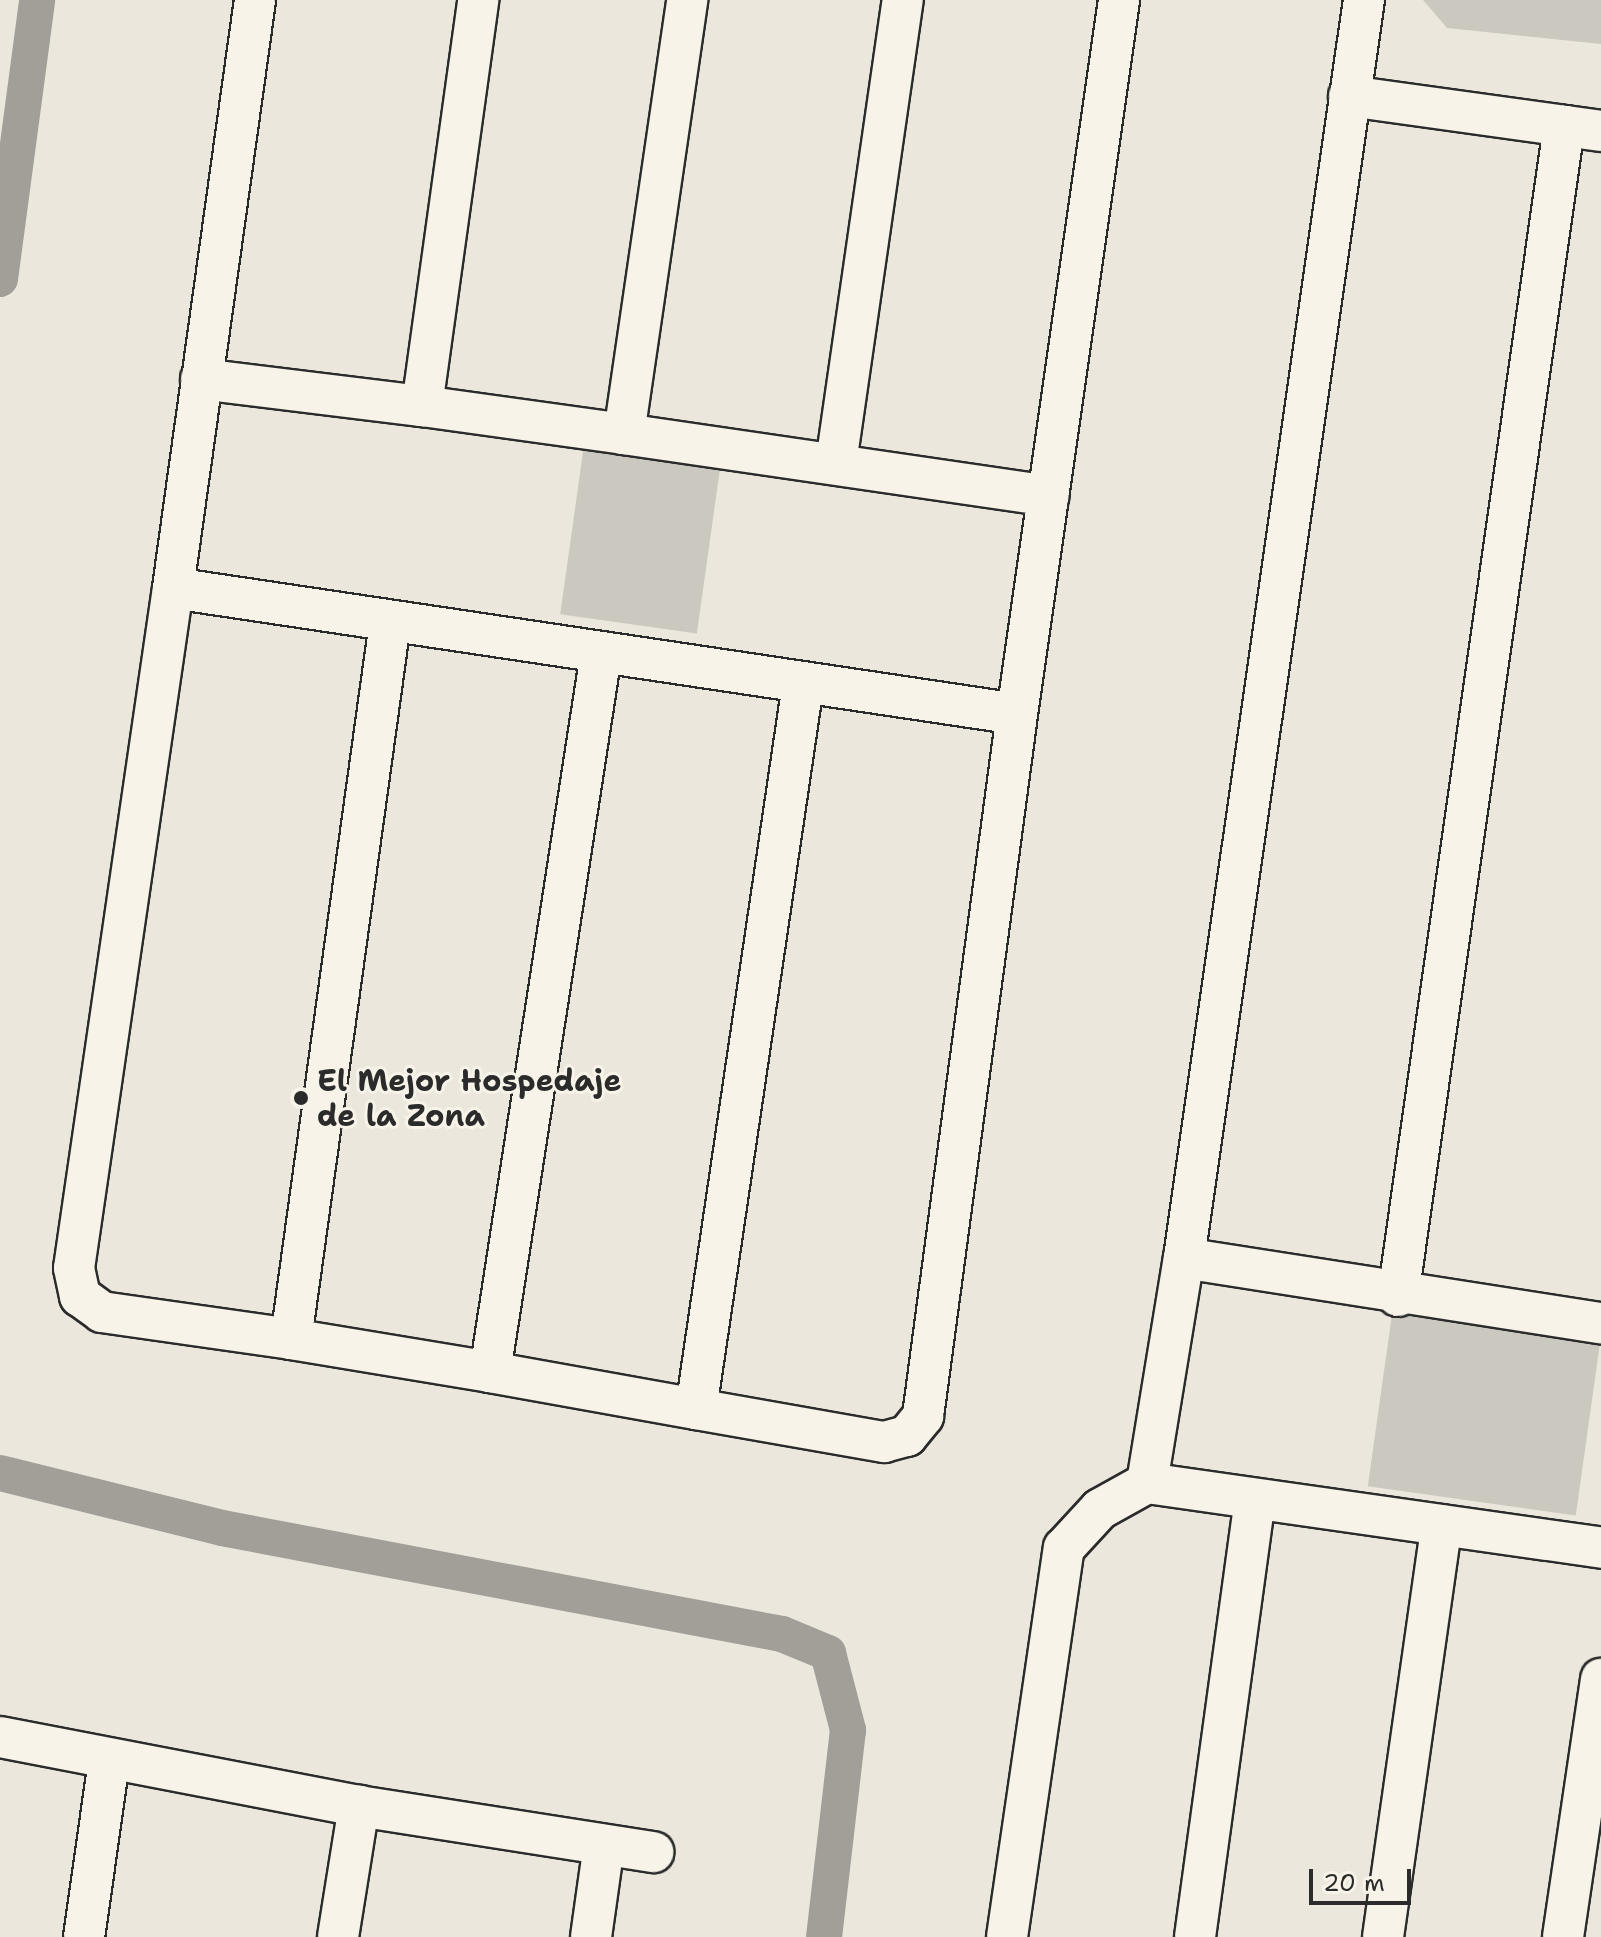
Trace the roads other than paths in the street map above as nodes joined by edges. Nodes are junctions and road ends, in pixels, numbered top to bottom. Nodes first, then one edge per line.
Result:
1 (255, 0) edge
2 (478, 0) edge
3 (687, 0) edge
4 (903, 0) edge
5 (1119, 0) edge
6 (1364, 0) edge
7 (1349, 96) junction
8 (1582, 129) edge
9 (201, 379) junction
10 (422, 406) junction
11 (624, 434) junction
12 (836, 463) junction
13 (1048, 496) junction
14 (173, 588) junction
15 (390, 623) junction
16 (601, 654) junction
17 (803, 684) junction
18 (1017, 714) junction
19 (1184, 1258) junction
20 (1398, 1296) junction
21 (1601, 1323) edge
22 (291, 1339) junction
23 (490, 1372) junction
24 (696, 1409) junction
25 (1147, 1483) junction
26 (1255, 1499) junction
27 (1442, 1525) junction
28 (1601, 1548) edge
29 (1601, 1679) edge
30 (0, 1737) edge
31 (109, 1761) junction
32 (359, 1806) junction
33 (604, 1845) junction
34 (653, 1852) dead end
35 (84, 1937) edge
36 (338, 1937) edge
37 (591, 1937) edge
38 (1007, 1937) edge
39 (1195, 1937) edge
40 (1383, 1937) edge
41 (1563, 1937) edge

1 - 9 street
2 - 10 street
3 - 11 street
4 - 12 street
5 - 13 street
6 - 7 street
7 - 8 street
7 - 19 street
8 - 20 street
9 - 10 street
9 - 14 street
10 - 11 street
11 - 12 street
12 - 13 street
13 - 18 street
14 - 15 street
14 - 22 street
15 - 16 street
15 - 22 street
16 - 17 street
16 - 23 street
17 - 18 street
17 - 24 street
18 - 24 street
19 - 20 street
19 - 25 street
20 - 21 street
22 - 23 street
23 - 24 street
25 - 26 street
25 - 38 street
26 - 27 street
26 - 39 street
27 - 28 street
27 - 40 street
29 - 41 street
30 - 31 street
31 - 32 street
31 - 35 street
32 - 33 street
32 - 36 street
33 - 34 street
33 - 37 street

